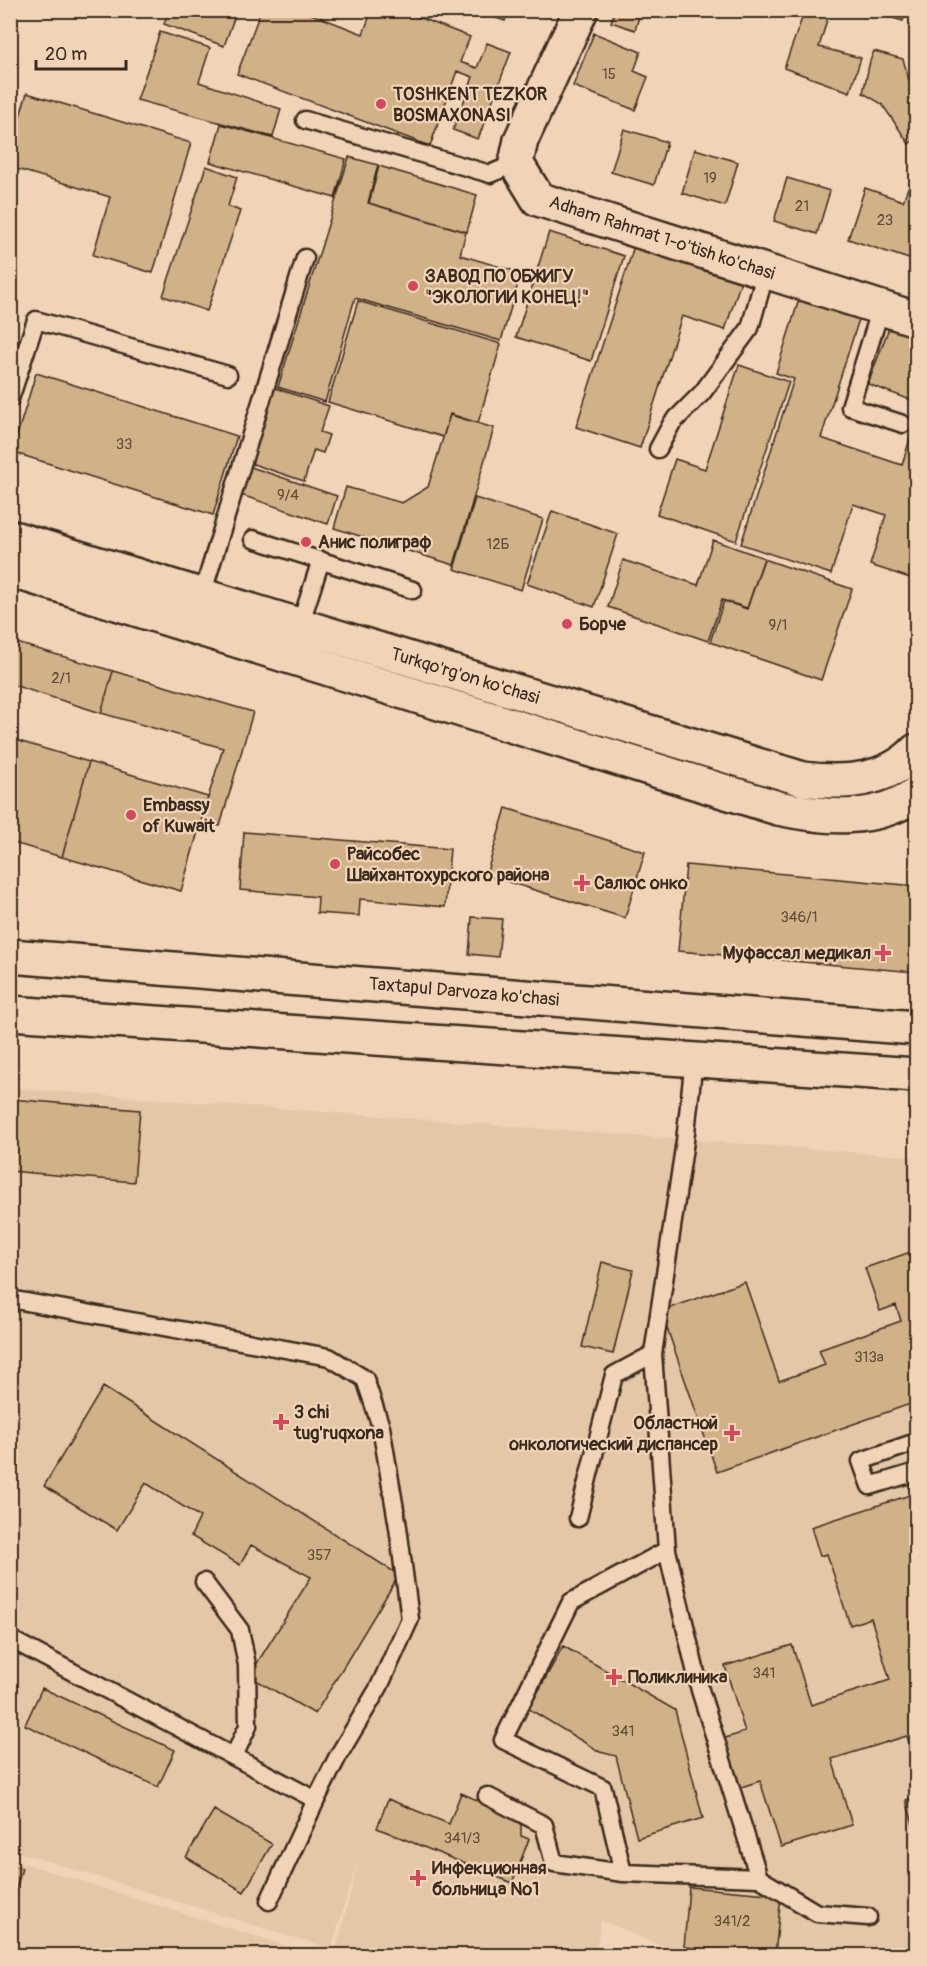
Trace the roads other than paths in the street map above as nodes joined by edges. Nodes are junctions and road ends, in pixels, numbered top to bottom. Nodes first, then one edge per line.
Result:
1 (581, 10) edge
2 (305, 120) dead end
3 (516, 163) junction
4 (305, 258) dead end
5 (766, 271) junction
6 (881, 308) junction
7 (916, 319) edge
8 (228, 375) dead end
9 (10, 399) edge
10 (903, 424) dead end
11 (658, 449) dead end
12 (10, 537) edge
13 (253, 539) dead end
14 (321, 560) junction
15 (10, 570) edge
16 (413, 590) dead end
17 (202, 595) junction
18 (300, 625) junction
19 (916, 751) edge
20 (916, 794) edge
21 (10, 956) edge
22 (10, 1013) edge
23 (916, 1028) edge
24 (694, 1060) junction
25 (916, 1075) edge
26 (10, 1299) edge
27 (653, 1354) junction
28 (916, 1442) edge
29 (916, 1472) edge
30 (578, 1518) dead end
31 (667, 1550) junction
32 (204, 1581) dead end
33 (10, 1639) edge
34 (234, 1756) junction
35 (487, 1796) dead end
36 (316, 1800) junction
37 (623, 1873) junction
38 (759, 1878) junction
39 (269, 1901) dead end
40 (868, 1917) dead end

1 - 3 street
2 - 3 lane
3 - 5 street, Adham Rahmat 1-o'tish ko'chasi
4 - 17 lane
5 - 6 street, Adham Rahmat 1-o'tish ko'chasi
5 - 11 lane
6 - 7 street, Adham Rahmat 1-o'tish ko'chasi
6 - 10 lane
8 - 9 lane
12 - 17 street, Turkqo'rg'on ko'chasi
13 - 14 lane
14 - 16 lane
14 - 18 lane
15 - 20 street, Turkqo'rg'on ko'chasi
17 - 18 street, Turkqo'rg'on ko'chasi
18 - 19 street, Turkqo'rg'on ko'chasi
21 - 23 street, Taxtapul Darvoza ko'chasi
22 - 24 street
24 - 25 street
24 - 27 lane
26 - 36 lane
27 - 30 lane
27 - 31 lane
28 - 29 lane
31 - 37 lane
31 - 38 lane
32 - 34 lane
33 - 34 lane
34 - 36 lane
35 - 37 lane
36 - 39 lane
37 - 38 lane
38 - 40 lane

